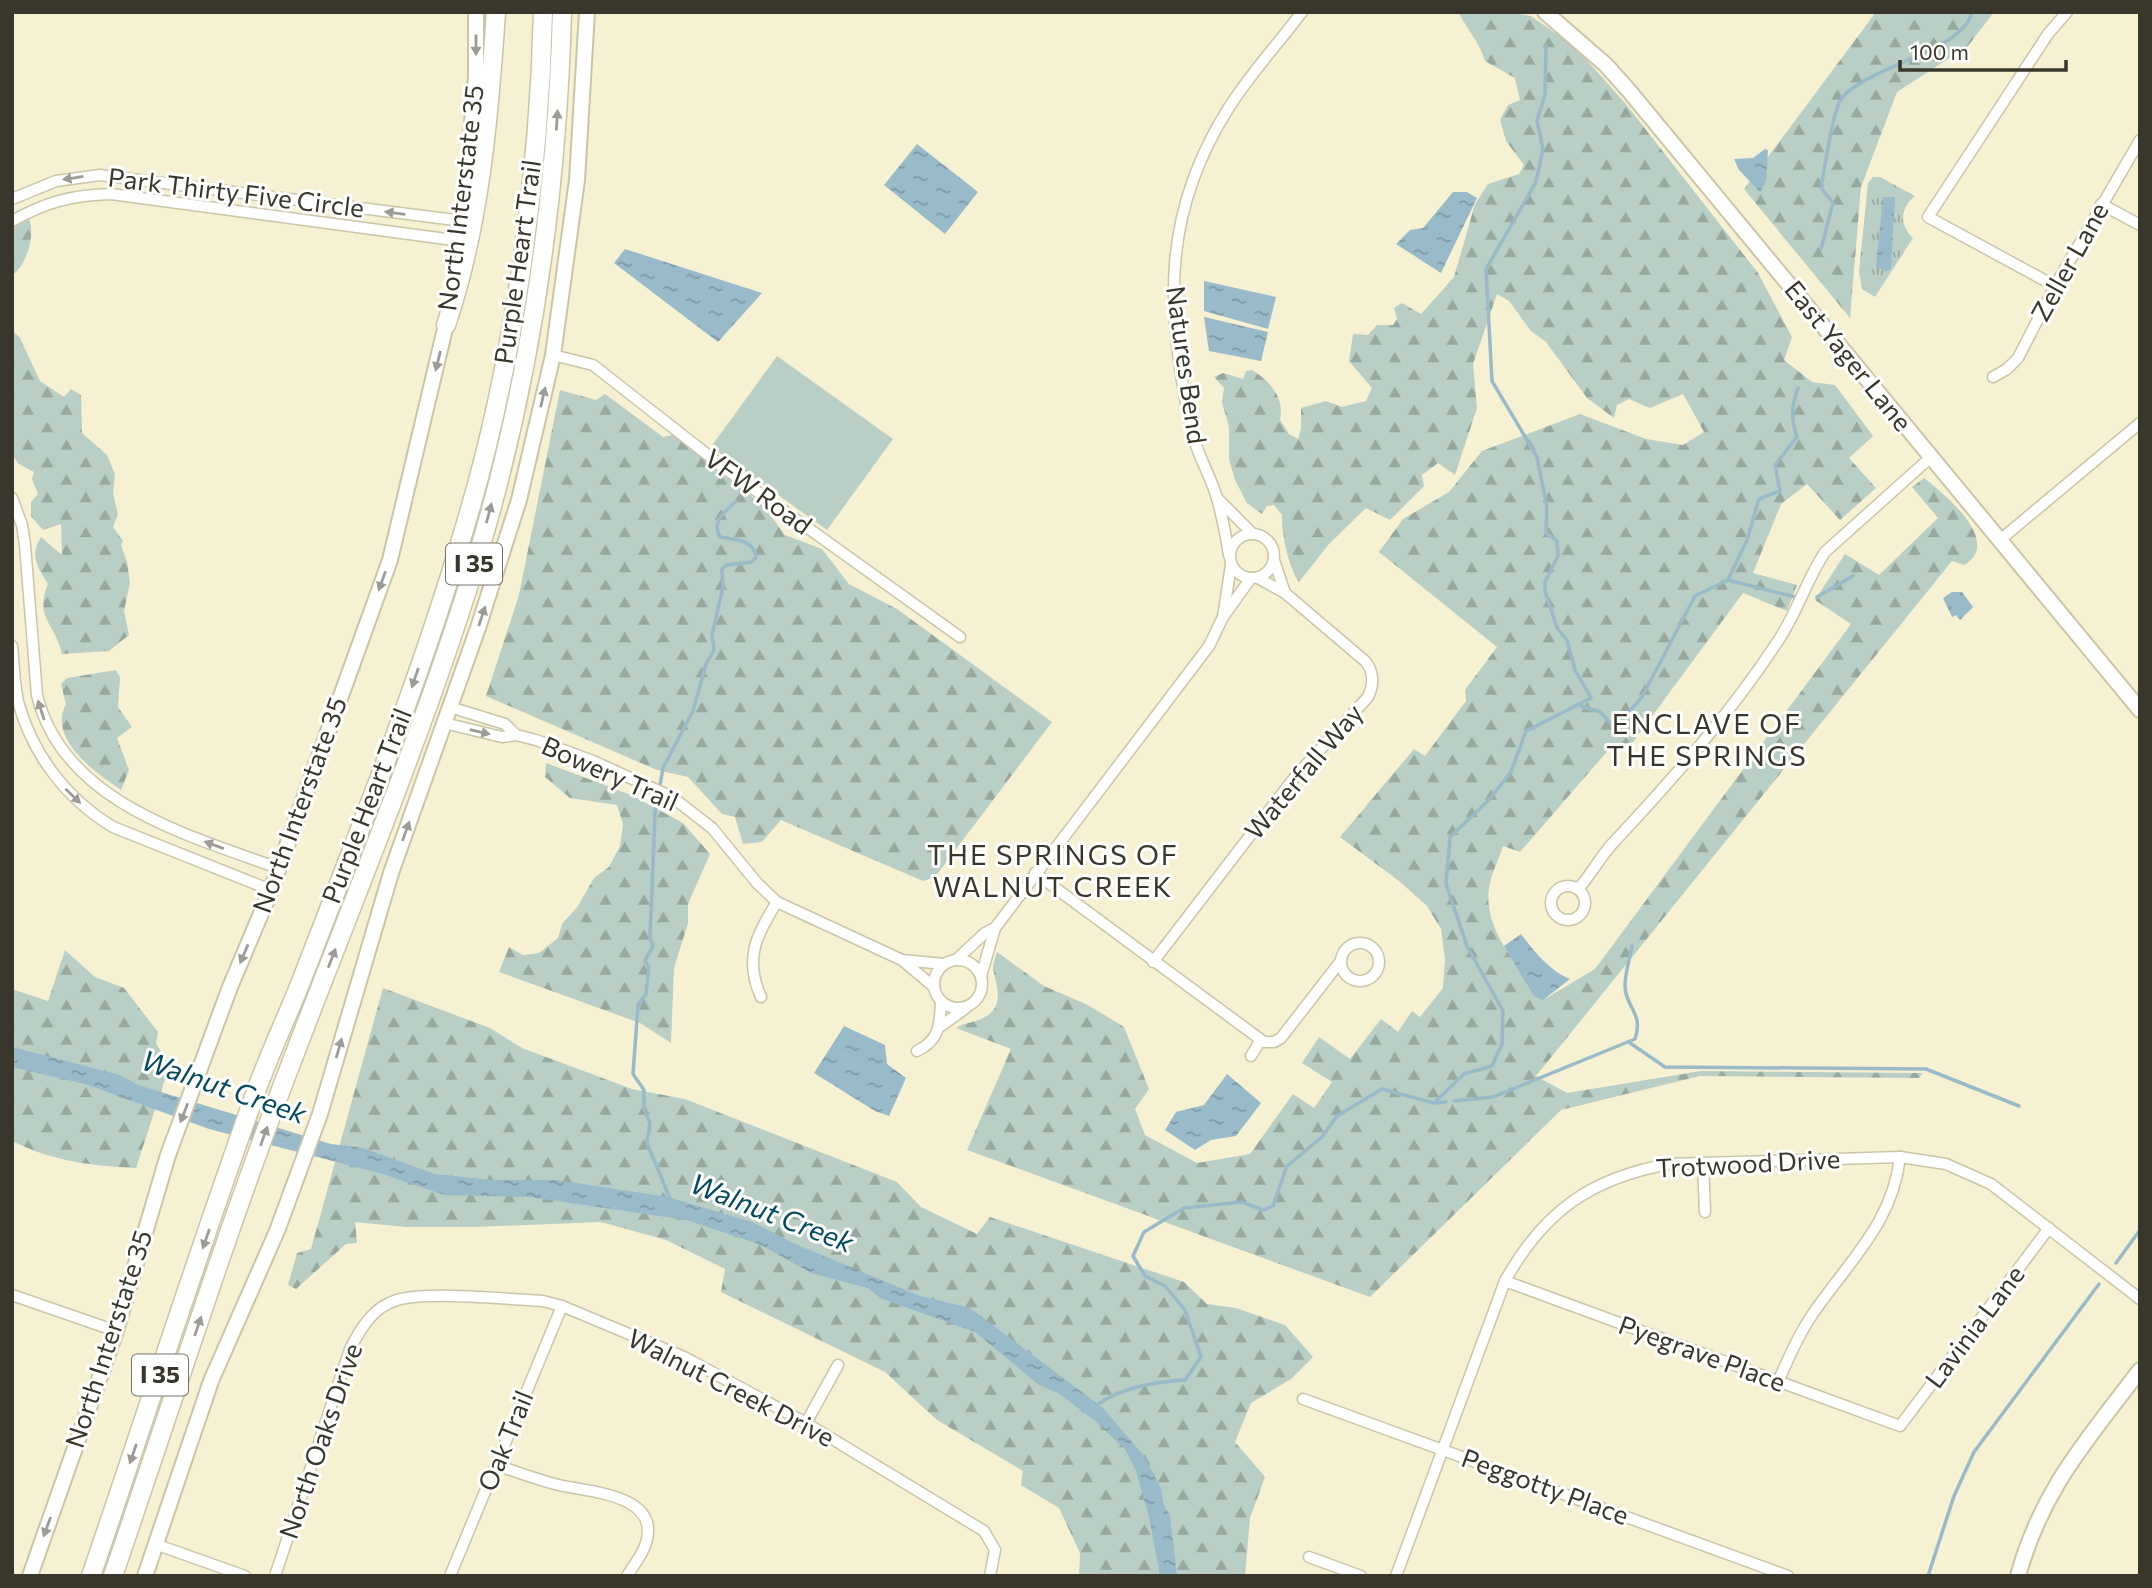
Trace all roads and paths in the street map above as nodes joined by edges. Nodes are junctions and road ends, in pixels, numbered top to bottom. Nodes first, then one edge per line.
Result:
1 (476, 12) edge
2 (496, 12) edge
3 (543, 12) edge
4 (562, 12) edge
5 (587, 12) edge
6 (1302, 12) edge
7 (1545, 12) edge
8 (2067, 12) edge
9 (2140, 140) edge
10 (12, 199) edge
11 (2101, 204) junction
12 (12, 221) edge
13 (463, 221) junction
14 (2140, 225) edge
15 (461, 241) junction
16 (2054, 286) junction
17 (446, 325) junction
18 (553, 355) junction
19 (1993, 377) dead end
20 (2140, 423) edge
21 (1931, 457) junction
22 (12, 498) edge
23 (1217, 498) junction
24 (1252, 533) junction
25 (2000, 540) junction
26 (1230, 560) junction
27 (1274, 560) junction
28 (1254, 578) junction
29 (1285, 593) junction
30 (1223, 617) junction
31 (960, 637) dead end
32 (12, 646) edge
33 (450, 707) junction
34 (2140, 710) edge
35 (444, 723) junction
36 (516, 735) junction
37 (278, 868) junction
38 (1035, 873) junction
39 (1578, 889) dead end
40 (271, 890) junction
41 (777, 902) junction
42 (995, 928) junction
43 (902, 960) junction
44 (956, 960) junction
45 (1340, 961) junction
46 (1153, 962) junction
47 (944, 964) junction
48 (981, 976) junction
49 (934, 987) junction
50 (761, 997) dead end
51 (941, 1001) junction
52 (968, 1006) junction
53 (941, 1026) junction
54 (1260, 1041) junction
55 (916, 1051) dead end
56 (1251, 1056) dead end
57 (1900, 1157) junction
58 (1703, 1163) junction
59 (1705, 1212) dead end
60 (2049, 1228) junction
61 (1505, 1281) junction
62 (12, 1295) edge
63 (2140, 1299) edge
64 (562, 1306) junction
65 (376, 1312) joint
66 (116, 1331) junction
67 (838, 1365) dead end
68 (2140, 1370) edge
69 (1778, 1382) junction
70 (1303, 1399) dead end
71 (806, 1423) junction
72 (1900, 1426) joint
73 (1441, 1449) junction
74 (496, 1465) junction
75 (155, 1544) junction
76 (1309, 1557) dead end
77 (991, 1575) edge
78 (30, 1576) edge
79 (91, 1576) edge
80 (113, 1576) edge
81 (145, 1576) edge
82 (245, 1576) edge
83 (275, 1576) edge
84 (450, 1576) edge
85 (627, 1576) edge
86 (1361, 1576) edge
87 (1396, 1576) edge
88 (1788, 1576) edge
89 (2018, 1576) edge

1 -> 13 main road, North Interstate 35
2 - 17 highway
3 -> 79 highway, Purple Heart Trail / I 35
80 -> 4 highway, Purple Heart Trail / I 35
5 - 18 main road
6 - 23 street, Natures Bend
7 - 21 main road, East Yager Lane
8 - 16 street
9 - 11 street, Zeller Lane
13 -> 10 street, Park Thirty Five Circle
11 - 14 street
11 - 16 street, Zeller Lane
12 - 15 street, Park Thirty Five Circle
13 - 15 main road, North Interstate 35
15 - 17 main road, North Interstate 35
16 - 19 street, Zeller Lane
17 -> 37 main road, North Interstate 35
18 - 31 street, VFW Road
33 -> 18 main road
20 - 25 street
21 - 25 main road, East Yager Lane
21 - 39 street
37 -> 22 street
23 - 24 street, Natures Bend
23 - 26 street, Natures Bend
24 - 26 street
24 - 27 street
25 - 34 main road, East Yager Lane
26 - 28 street
26 - 30 street, Natures Bend
27 - 28 street
27 - 29 street
28 - 29 street, Waterfall Way
28 - 30 street, Natures Bend
29 - 46 street, Waterfall Way
30 - 38 street, Natures Bend
32 -> 40 street
33 - 35 main road
33 - 36 street, Bowery Trail
35 -> 36 street, Bowery Trail
75 -> 35 main road
36 - 41 street, Bowery Trail
37 - 40 main road, North Interstate 35
38 - 42 street, Natures Bend
38 - 46 street
40 -> 66 main road, North Interstate 35
41 - 43 street, Bowery Trail
41 - 50 street
42 - 44 street, Natures Bend
42 - 48 street, Natures Bend
43 - 47 street, Bowery Trail
43 - 49 street, Bowery Trail
44 - 47 street
44 - 48 street
45 - 45 street
45 - 54 street
46 - 54 street
47 - 49 street
48 - 52 street
49 - 51 street
51 - 52 street
51 - 53 street
52 - 53 street
53 - 55 street
54 - 56 street
57 - 58 street, Trotwood Drive
57 - 60 street, Trotwood Drive
57 - 69 street
58 - 59 street
58 - 61 street, Trotwood Drive
60 - 63 street, Trotwood Drive
60 - 72 street, Lavinia Lane
61 - 69 street, Pyegrave Place
61 - 73 street, Trotwood Drive
62 - 66 street
64 - 65 street, Walnut Creek Drive
64 - 71 street, Walnut Creek Drive
64 - 74 street, Oak Trail
65 - 83 street, North Oaks Drive
66 -> 78 main road, North Interstate 35
67 - 71 street
68 - 89 main road
69 - 72 street, Pyegrave Place
70 - 73 street, Peggotty Place
71 - 77 street, Walnut Creek Drive
73 - 87 street, Trotwood Drive
73 - 88 street, Peggotty Place
74 - 84 street, Oak Trail
74 - 85 street
75 - 81 main road
75 - 82 street
76 - 86 street

